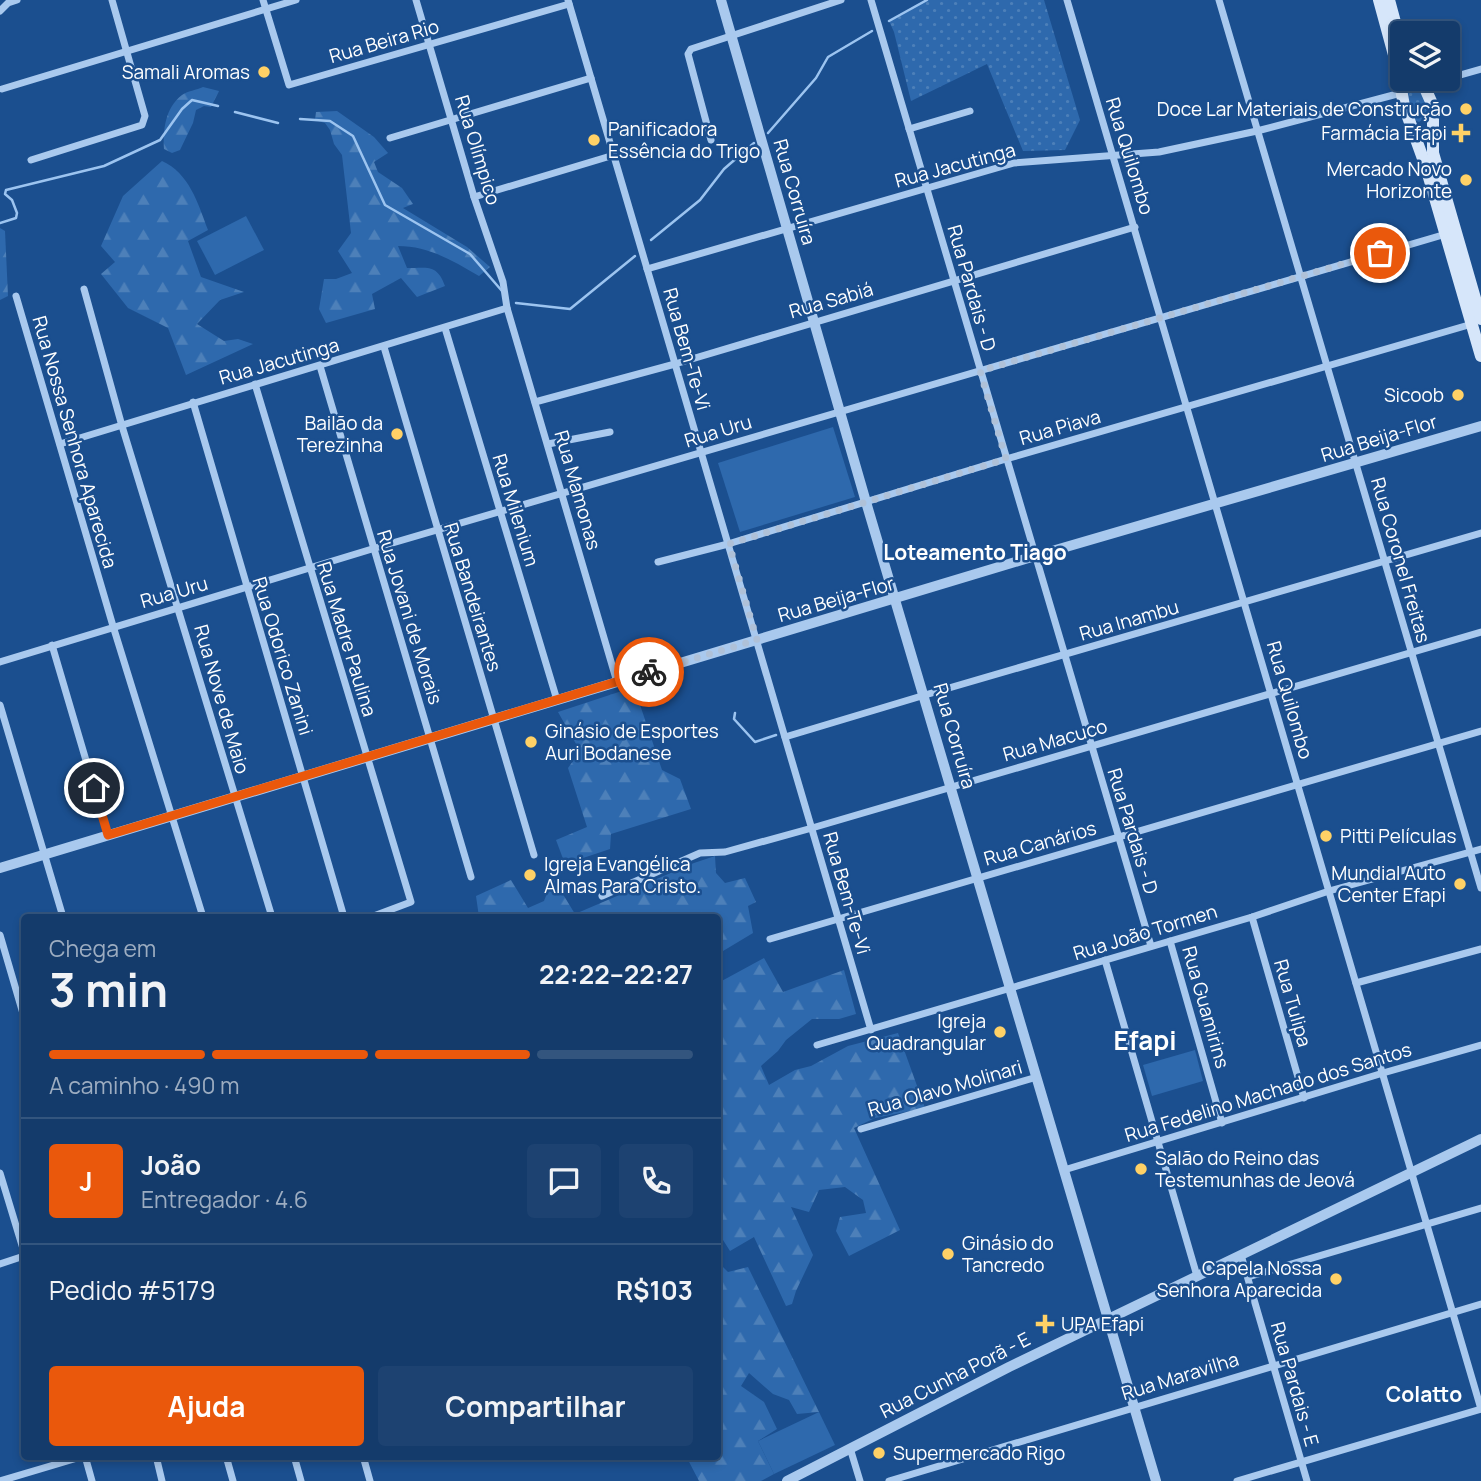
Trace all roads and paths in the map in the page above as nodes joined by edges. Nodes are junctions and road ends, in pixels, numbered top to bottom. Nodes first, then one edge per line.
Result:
1 (17, 0) edge
2 (112, 0) edge
3 (263, 0) edge
4 (296, 0) edge
5 (416, 0) edge
6 (721, 0) edge
7 (841, 0) edge
8 (871, 0) edge
9 (1067, 0) edge
10 (1219, 0) edge
11 (1379, 0) edge
12 (1389, 0) edge
13 (568, 2) edge
14 (266, 9) junction
15 (0, 11) edge
16 (1395, 21) edge
17 (732, 35) junction
18 (1390, 40) edge
19 (429, 43) junction
20 (125, 51) junction
21 (1481, 69) edge
22 (1460, 73) edge
23 (591, 78) junction
24 (2, 89) dead end
25 (1401, 91) joint
26 (1423, 91) edge
27 (970, 111) dead end
28 (1433, 115) junction
29 (452, 119) junction
30 (1411, 122) junction
31 (909, 129) junction
32 (1257, 131) junction
33 (390, 138) dead end
34 (711, 140) dead end
35 (614, 155) junction
36 (1114, 155) junction
37 (31, 160) dead end
38 (927, 189) junction
39 (474, 197) junction
40 (1135, 227) junction
41 (788, 230) junction
42 (1446, 234) junction
43 (647, 269) junction
44 (1300, 277) junction
45 (953, 281) junction
46 (84, 289) dead end
47 (16, 296) dead end
48 (507, 308) junction
49 (1162, 318) junction
50 (815, 321) junction
51 (1476, 321) edge
52 (445, 328) junction
53 (384, 347) junction
54 (1481, 356) edge
55 (675, 364) junction
56 (320, 366) junction
57 (1327, 367) junction
58 (980, 371) junction
59 (255, 384) junction
60 (193, 402) junction
61 (535, 402) junction
62 (1188, 406) junction
63 (840, 411) junction
64 (122, 426) junction
65 (1481, 426) edge
66 (610, 432) dead end
67 (60, 444) junction
68 (548, 444) junction
69 (700, 453) junction
70 (1006, 459) junction
71 (1356, 464) junction
72 (562, 493) junction
73 (866, 502) junction
74 (1217, 505) junction
75 (500, 511) junction
76 (436, 531) junction
77 (1481, 534) edge
78 (729, 544) junction
79 (373, 549) junction
80 (1035, 556) junction
81 (658, 562) dead end
82 (1385, 562) junction
83 (309, 568) junction
84 (246, 587) junction
85 (896, 600) junction
86 (1245, 603) junction
87 (178, 607) junction
88 (113, 626) junction
89 (1481, 632) edge
90 (757, 640) junction
91 (52, 645) junction
92 (1064, 654) junction
93 (1412, 654) junction
94 (0, 662) edge
95 (617, 682) junction
96 (925, 695) junction
97 (1272, 695) junction
98 (557, 700) junction
99 (0, 705) edge
100 (494, 719) junction
101 (1481, 731) edge
102 (785, 737) junction
103 (431, 738) junction
104 (1438, 743) junction
105 (1091, 746) junction
106 (366, 758) junction
107 (303, 778) junction
108 (1298, 785) junction
109 (952, 786) junction
110 (234, 798) junction
111 (171, 817) junction
112 (812, 828) junction
113 (108, 835) junction
114 (1119, 837) junction
115 (1481, 849) edge
116 (1471, 852) junction
117 (45, 854) junction
118 (534, 855) dead end
119 (0, 868) edge
120 (471, 877) dead end
121 (978, 878) junction
122 (1481, 888) edge
123 (1329, 891) junction
124 (602, 896) dead end
125 (62, 914) edge
126 (202, 914) edge
127 (271, 914) edge
128 (343, 914) edge
129 (379, 914) edge
130 (1252, 917) junction
131 (838, 919) junction
132 (0, 935) edge
133 (770, 939) dead end
134 (1170, 941) junction
135 (1151, 946) junction
136 (1481, 948) edge
137 (1105, 960) junction
138 (1356, 983) junction
139 (1011, 988) junction
140 (21, 1007) edge
141 (871, 1030) junction
142 (817, 1045) dead end
143 (1481, 1045) edge
144 (1382, 1073) junction
145 (1037, 1077) junction
146 (1304, 1098) junction
147 (1222, 1123) junction
148 (861, 1129) dead end
149 (1481, 1139) edge
150 (1158, 1142) junction
151 (1064, 1170) junction
152 (1412, 1172) junction
153 (0, 1173) edge
154 (1481, 1208) edge
155 (1427, 1224) junction
156 (21, 1244) edge
157 (21, 1255) edge
158 (1241, 1255) junction
159 (0, 1264) edge
160 (1197, 1276) junction
161 (1248, 1277) junction
162 (1481, 1304) edge
163 (1453, 1312) junction
164 (1107, 1320) junction
165 (1274, 1364) junction
166 (1134, 1407) junction
167 (1481, 1409) edge
168 (850, 1448) junction
169 (73, 1460) edge
170 (86, 1460) edge
171 (157, 1460) edge
172 (227, 1460) edge
173 (295, 1460) edge
174 (364, 1460) edge
175 (1302, 1463) junction
176 (21, 1478) edge
177 (0, 1481) edge
178 (92, 1481) edge
179 (162, 1481) edge
180 (233, 1481) edge
181 (301, 1481) edge
182 (370, 1481) edge
183 (787, 1481) edge
184 (860, 1481) edge
185 (889, 1481) edge
186 (1156, 1481) edge
187 (1237, 1481) edge
188 (1307, 1481) edge

1 - 15 street
2 - 20 street
3 - 14 street
4 - 14 street
5 - 19 street, Rua Olímpico
6 - 17 street, Rua Corruíra
7 - 17 street
8 - 31 street, Rua Pardais - D
9 - 36 street, Rua Quilombo
10 - 32 street, Rua Coronel Freitas
11 - 18 main road
12 - 16 main road
13 - 19 street, Rua Beira Rio
13 - 23 street, Rua Bem-Te-Vi
14 - 19 street, Rua Beira Rio
14 - 20 street
17 - 34 street
17 - 41 street, Rua Corruíra
19 - 29 street, Rua Olímpico
20 - 24 street
20 - 37 street
21 - 22 street
23 - 29 street
23 - 35 street, Rua Bem-Te-Vi
25 - 30 main road
25 - 32 street, Rua Jacutinga
26 - 28 main road
27 - 31 street
28 - 30 main road
28 - 51 main road
29 - 33 street
29 - 39 street, Rua Olímpico
30 - 42 main road
31 - 38 street, Rua Pardais - D
32 - 36 street, Rua Jacutinga
32 - 44 street, Rua Coronel Freitas
35 - 39 street
35 - 43 street, Rua Bem-Te-Vi
36 - 38 street, Rua Jacutinga
36 - 40 street, Rua Quilombo
38 - 41 street, Rua Jacutinga
38 - 45 street, Rua Pardais - D
39 - 48 street, Rua Olímpico
40 - 45 street, Rua Sabiá
40 - 49 street, Rua Quilombo
41 - 43 street, Rua Jacutinga
41 - 50 street, Rua Corruíra
42 - 44 street, Rua Uru
42 - 51 main road
43 - 55 street, Rua Bem-Te-Vi
44 - 49 street, Rua Uru
44 - 57 street, Rua Coronel Freitas
45 - 50 street, Rua Sabiá
45 - 58 street, Rua Pardais - D
46 - 64 street, Rua Nove de Maio
47 - 67 street, Rua Nossa Senhora Aparecida
48 - 52 street, Rua Jacutinga
48 - 61 street, Rua Mamonas
49 - 58 street, Rua Uru
49 - 62 street, Rua Quilombo
50 - 55 street, Rua Sabiá
50 - 63 street, Rua Corruíra
51 - 54 main road
51 - 57 street, Rua Piava
52 - 53 street, Rua Jacutinga
52 - 75 street, Rua Milenium
53 - 56 street, Rua Jacutinga
53 - 76 street, Rua Bandeirantes
55 - 61 street, Rua Sabiá
55 - 69 street, Rua Bem-Te-Vi
56 - 59 street, Rua Jacutinga
56 - 79 street, Rua Jovani de Morais
57 - 62 street, Rua Piava
57 - 71 street, Rua Coronel Freitas
58 - 63 street, Rua Uru
58 - 70 street, Rua Pardais - D
59 - 60 street, Rua Jacutinga
59 - 83 street, Rua Madre Paulina
60 - 64 street, Rua Jacutinga
60 - 84 street, Rua Odorico Zanini
61 - 68 street, Rua Mamonas
62 - 70 street, Rua Piava
62 - 74 street, Rua Quilombo
63 - 69 street, Rua Uru
63 - 73 street, Rua Corruíra
64 - 67 street, Rua Jacutinga
64 - 87 street, Rua Nove de Maio
65 - 71 street, Rua Beija-Flor
66 - 68 street
67 - 88 street, Rua Nossa Senhora Aparecida
68 - 72 street, Rua Mamonas
69 - 72 street, Rua Uru
69 - 78 street, Rua Bem-Te-Vi
70 - 73 street, Rua Piava
70 - 80 street, Rua Pardais - D
71 - 74 street, Rua Beija-Flor
71 - 82 street, Rua Coronel Freitas
72 - 75 street, Rua Uru
72 - 95 street, Rua Mamonas
73 - 78 street, Rua Piava
73 - 85 street, Rua Corruíra
74 - 80 street, Rua Beija-Flor
74 - 86 street, Rua Quilombo
75 - 76 street, Rua Uru
75 - 98 street, Rua Milenium
76 - 79 street, Rua Uru
76 - 100 street, Rua Bandeirantes
77 - 82 street, Rua Inambu
78 - 81 street, Rua Piava
78 - 90 street, Rua Bem-Te-Vi
79 - 83 street, Rua Uru
79 - 103 street, Rua Jovani de Morais
80 - 85 street, Rua Beija-Flor
80 - 92 street, Rua Pardais - D
82 - 86 street, Rua Inambu
82 - 93 street, Rua Coronel Freitas
83 - 84 street, Rua Uru
83 - 106 street, Rua Madre Paulina
84 - 87 street, Rua Uru
84 - 107 street, Rua Odorico Zanini
85 - 90 street, Rua Beija-Flor
85 - 96 street, Rua Corruíra
86 - 92 street, Rua Inambu
86 - 97 street, Rua Quilombo
87 - 88 street, Rua Uru
87 - 110 street, Rua Nove de Maio
88 - 91 street, Rua Uru
88 - 111 street, Rua Nossa Senhora Aparecida
89 - 93 street, Rua Macuco
90 - 95 street, Rua Beija-Flor
90 - 102 street, Rua Bem-Te-Vi
91 - 94 street, Rua Uru
91 - 113 street
92 - 96 street, Rua Inambu
92 - 105 street, Rua Pardais - D
93 - 97 street, Rua Macuco
93 - 104 street, Rua Coronel Freitas
95 - 98 street, Rua Beija-Flor
96 - 102 street, Rua Inambu
96 - 109 street, Rua Corruíra
97 - 105 street, Rua Macuco
97 - 108 street, Rua Quilombo
98 - 100 street, Rua Beija-Flor
99 - 117 street
100 - 103 street, Rua Beija-Flor
100 - 118 street, Rua Bandeirantes
101 - 104 street, Rua Canários
102 - 112 street, Rua Bem-Te-Vi
103 - 106 street, Rua Beija-Flor
103 - 120 street, Rua Jovani de Morais
104 - 108 street, Rua Canários
104 - 116 street, Rua Coronel Freitas
105 - 109 street, Rua Macuco
105 - 114 street, Rua Pardais - D
106 - 107 street, Rua Beija-Flor
106 - 129 street, Rua Madre Paulina
107 - 110 street, Rua Beija-Flor
107 - 128 street, Rua Odorico Zanini
108 - 114 street, Rua Canários
108 - 123 street, Rua Quilombo
109 - 112 street, Rua Macuco
109 - 121 street, Rua Corruíra
110 - 111 street, Rua Beija-Flor
110 - 127 street, Rua Nove de Maio
111 - 113 street, Rua Beija-Flor
111 - 126 street, Rua Nossa Senhora Aparecida
112 - 124 street, Rua Macuco
112 - 131 street, Rua Bem-Te-Vi
113 - 117 street, Rua Beija-Flor
114 - 121 street, Rua Canários
114 - 135 street, Rua Pardais - D
115 - 116 street, Rua João Tormen
116 - 122 street, Rua Coronel Freitas
116 - 123 street, Rua João Tormen
117 - 119 street, Rua Beija-Flor
117 - 125 street
121 - 131 street, Rua Canários
121 - 139 street, Rua Corruíra
123 - 130 street, Rua João Tormen
123 - 138 street, Rua Quilombo
130 - 134 street, Rua João Tormen
130 - 146 street, Rua Tulipa
131 - 133 street, Rua Canários
131 - 141 street, Rua Bem-Te-Vi
132 - 140 street
134 - 135 street, Rua João Tormen
134 - 147 street, Rua Guamirins
135 - 137 street, Rua João Tormen
136 - 138 street
137 - 139 street, Rua João Tormen
137 - 150 street
138 - 144 street, Rua Quilombo
139 - 141 street, Rua João Tormen
139 - 145 street, Rua Corruíra
141 - 142 street, Rua João Tormen
143 - 144 street, Rua Fedelino Machado dos Santos
144 - 146 street, Rua Fedelino Machado dos Santos
144 - 152 street, Rua Quilombo
145 - 148 street, Rua Olavo Molinari
145 - 151 street, Rua Corruíra
146 - 147 street, Rua Fedelino Machado dos Santos
147 - 150 street, Rua Fedelino Machado dos Santos
149 - 152 street, Rua Cunha Porã - E
150 - 151 street, Rua Fedelino Machado dos Santos
150 - 160 street
151 - 164 street, Rua Corruíra
152 - 155 street, Rua Quilombo
152 - 158 street, Rua Cunha Porã - E
153 - 156 street
154 - 155 street
155 - 161 street
155 - 163 street, Rua Quilombo
157 - 159 street
158 - 160 street, Rua Cunha Porã - E
158 - 161 street, Rua Pardais - E
160 - 164 street, Rua Cunha Porã - E
161 - 165 street, Rua Pardais - E
162 - 163 street, Rua Maravilha
163 - 165 street, Rua Maravilha
163 - 167 street, Rua Quilombo
164 - 166 street, Rua Corruíra
164 - 168 street, Rua Cunha Porã - E
165 - 166 street, Rua Maravilha
165 - 175 street, Rua Pardais - E
166 - 185 street, Rua Maravilha
166 - 186 street, Rua Corruíra
167 - 175 street
168 - 183 street, Rua Cunha Porã - E
168 - 184 street
169 - 176 street
170 - 178 street
171 - 179 street
172 - 180 street
173 - 181 street
174 - 182 street
175 - 187 street
175 - 188 street, Rua Pardais - E
176 - 177 street

